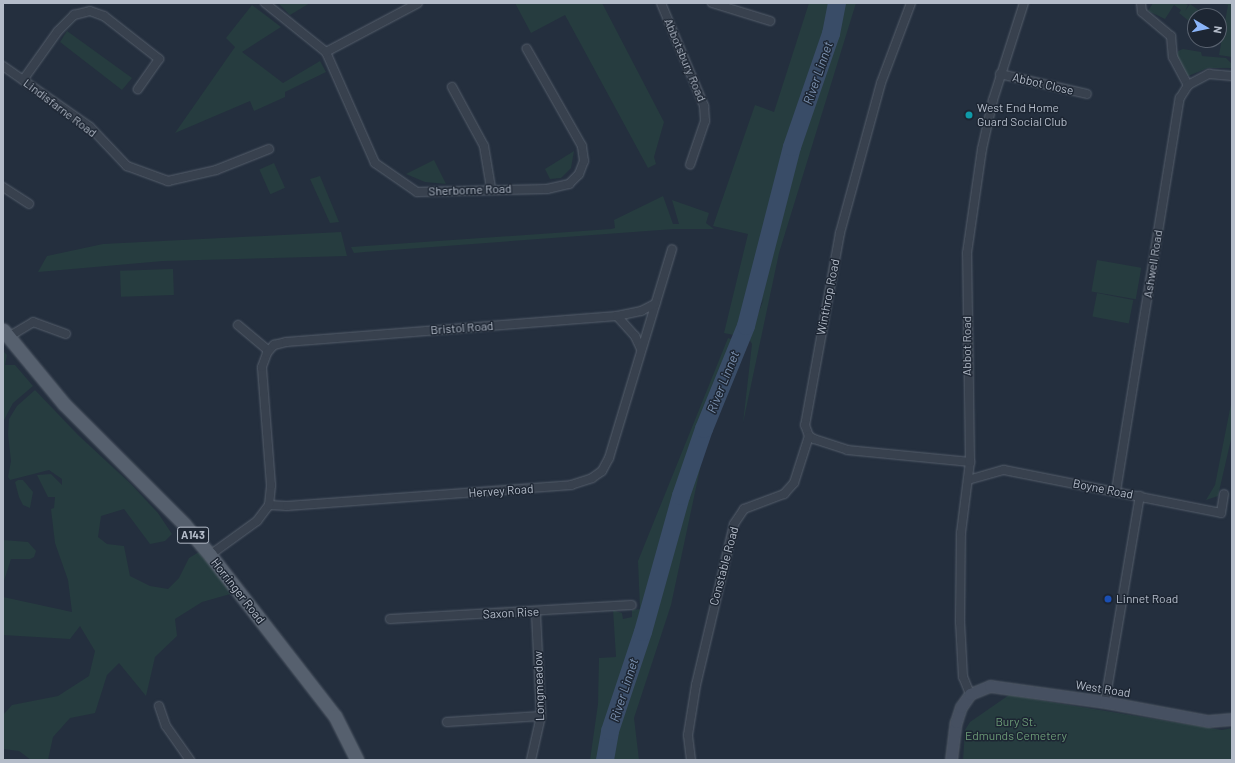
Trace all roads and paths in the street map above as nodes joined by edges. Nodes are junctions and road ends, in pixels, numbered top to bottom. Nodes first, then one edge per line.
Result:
1 (265, 3) edge
2 (418, 3) edge
3 (662, 3) edge
4 (712, 3) edge
5 (911, 3) edge
6 (1024, 3) edge
7 (1141, 3) edge
8 (770, 22) dead end
9 (527, 49) dead end
10 (326, 52) junction
11 (3, 66) edge
12 (1000, 74) junction
13 (1232, 76) edge
14 (23, 80) junction
15 (1188, 85) junction
16 (452, 87) dead end
17 (138, 89) dead end
18 (1087, 94) dead end
19 (268, 149) dead end
20 (690, 164) dead end
21 (3, 187) edge
22 (491, 188) junction
23 (29, 204) dead end
24 (672, 249) dead end
25 (655, 304) junction
26 (617, 316) junction
27 (238, 325) dead end
28 (6, 333) edge
29 (66, 334) dead end
30 (641, 349) junction
31 (268, 350) junction
32 (808, 436) junction
33 (970, 462) junction
34 (968, 480) junction
35 (1116, 491) junction
36 (1224, 494) dead end
37 (1140, 496) junction
38 (269, 505) junction
39 (210, 555) junction
40 (632, 605) dead end
41 (536, 612) junction
42 (390, 619) dead end
43 (970, 694) junction
44 (1105, 702) junction
45 (159, 706) dead end
46 (541, 716) junction
47 (1232, 719) edge
48 (447, 722) dead end
49 (190, 760) edge
50 (357, 760) edge
51 (531, 760) edge
52 (691, 760) edge
53 (951, 760) edge

1 - 10 street, Sherborne Road
2 - 10 street
3 - 20 street, Abbotsbury Road
4 - 8 street
5 - 32 street, Winthrop Road
6 - 12 street, Abbot Road
7 - 15 street
9 - 22 street, Sherborne Road
10 - 22 street, Sherborne Road
11 - 14 street, Lindisfarne Road
12 - 18 street, Abbot Close
12 - 33 street, Abbot Road
13 - 15 street
14 - 17 street
14 - 19 street, Lindisfarne Road
15 - 35 street, Ashwell Road
16 - 22 street
21 - 23 street
24 - 25 street, Hervey Road
25 - 26 street, Bristol Road
25 - 30 street, Hervey Road
26 - 30 street
26 - 31 street, Bristol Road
27 - 31 street
28 - 29 street
28 - 39 main road, Horringer Road / A143
30 - 38 street, Hervey Road
31 - 38 street
32 - 33 street
32 - 52 street, Constable Road
33 - 34 street, Abbot Road
34 - 35 street, Boyne Road
34 - 43 street, Abbot Road
35 - 37 street, Boyne Road
36 - 37 street, Boyne Road
37 - 44 street
38 - 39 street
39 - 50 main road, Horringer Road / A143
40 - 41 street, Saxon Rise
41 - 42 street, Saxon Rise
41 - 46 street, Longmeadow
43 - 44 street, West Road
43 - 53 street
44 - 47 street, West Road
45 - 49 street
46 - 48 street
46 - 51 street, Longmeadow

